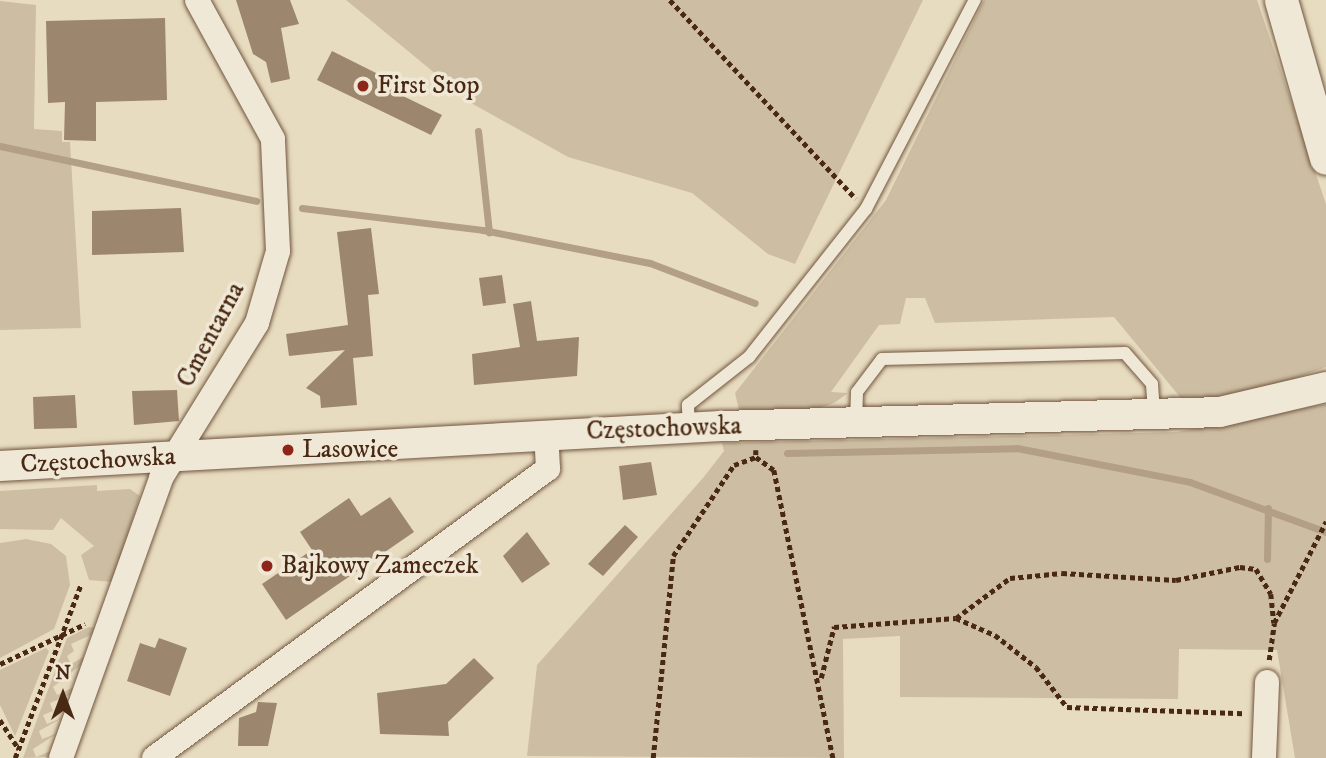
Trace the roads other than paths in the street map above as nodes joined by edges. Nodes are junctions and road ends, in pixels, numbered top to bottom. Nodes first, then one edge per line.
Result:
1 (197, 0) edge
2 (975, 0) edge
3 (1281, 0) edge
4 (1326, 158) edge
5 (1326, 387) edge
6 (1154, 415) junction
7 (856, 425) junction
8 (689, 428) junction
9 (546, 434) junction
10 (172, 457) junction
11 (0, 466) edge
12 (1267, 682) road end
13 (61, 758) edge
14 (154, 758) edge
15 (1264, 758) edge

1 - 10 street, Cmentarna
2 - 8 lane
3 - 4 main road
5 - 6 street, Częstochowska
6 - 7 street, Częstochowska
6 - 7 lane
7 - 8 street, Częstochowska
8 - 9 street, Częstochowska
9 - 10 street, Częstochowska
9 - 14 street
10 - 11 street, Częstochowska
10 - 13 street, Cmentarna
12 - 15 street

